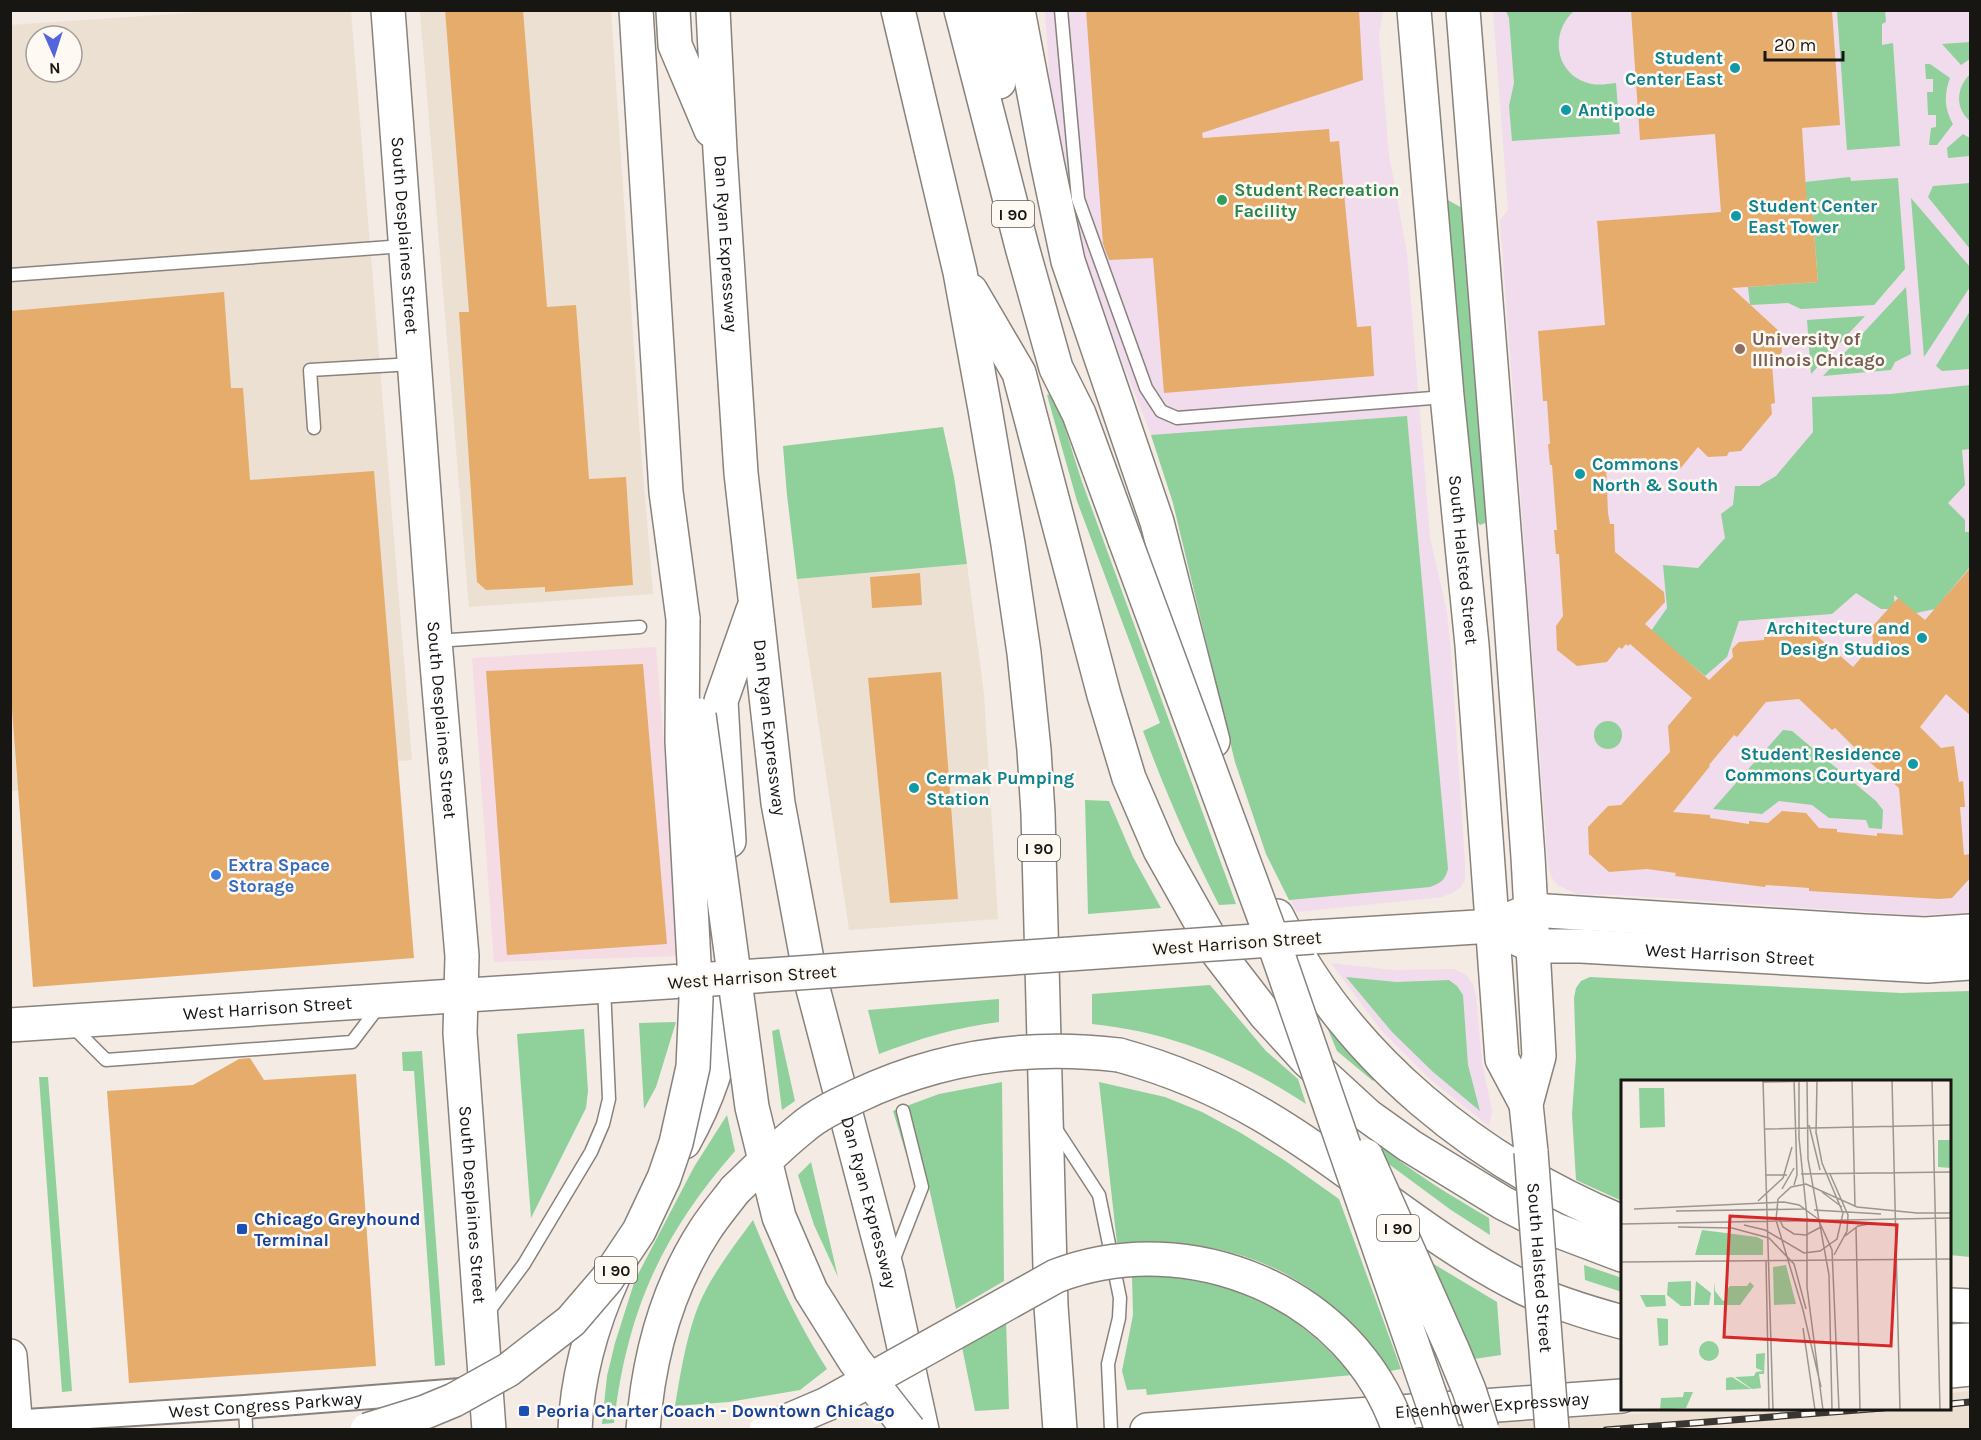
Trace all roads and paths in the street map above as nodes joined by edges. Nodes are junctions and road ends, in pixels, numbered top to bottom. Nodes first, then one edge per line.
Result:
1 (388, 10) edge
2 (636, 10) edge
3 (673, 10) edge
4 (713, 10) edge
5 (898, 10) edge
6 (961, 10) edge
7 (987, 10) edge
8 (1018, 10) edge
9 (1061, 10) edge
10 (1414, 10) edge
11 (1463, 10) edge
12 (720, 151) junction
13 (405, 246) junction
14 (960, 272) junction
15 (10, 275) edge
16 (414, 364) junction
17 (1447, 396) junction
18 (1079, 414) junction
19 (314, 428) dead end
20 (756, 603) junction
21 (683, 619) junction
22 (640, 627) dead end
23 (435, 641) junction
24 (1531, 910) junction
25 (1493, 926) junction
26 (1971, 931) edge
27 (1533, 946) junction
28 (1971, 963) edge
29 (604, 987) junction
30 (461, 995) junction
31 (10, 1025) edge
32 (1303, 1031) junction
33 (1526, 1104) junction
34 (903, 1111) dead end
35 (1045, 1112) junction
36 (1621, 1221) edge
37 (1621, 1254) edge
38 (888, 1274) junction
39 (1951, 1305) edge
40 (1971, 1306) edge
41 (1621, 1321) edge
42 (480, 1324) junction
43 (1971, 1340) edge
44 (1951, 1341) edge
45 (10, 1356) edge
46 (1971, 1369) edge
47 (1951, 1371) edge
48 (486, 1387) junction
49 (1621, 1396) edge
50 (14, 1425) edge
51 (1154, 1429) edge
52 (367, 1430) edge
53 (489, 1430) edge
54 (575, 1430) edge
55 (643, 1430) edge
56 (766, 1430) edge
57 (909, 1430) edge
58 (922, 1430) edge
59 (1060, 1430) edge
60 (1111, 1430) edge
61 (1147, 1430) edge
62 (1399, 1430) edge
63 (1442, 1430) edge
64 (1482, 1430) edge
65 (1552, 1430) edge

1 - 13 main road, South Desplaines Street
2 - 21 main road
3 - 12 main road
4 - 12 main road, Dan Ryan Expressway
5 - 14 main road, I 90
6 - 18 main road, I 90
7 - 18 main road
8 - 36 main road
9 - 17 lane
10 - 17 main road, South Halsted Street
11 - 24 main road, South Halsted Street
12 - 20 main road, Dan Ryan Expressway
13 - 15 lane
13 - 16 main road, South Desplaines Street
14 - 35 main road, I 90
14 - 37 main road
16 - 19 lane
16 - 23 main road, South Desplaines Street
17 - 25 main road, South Halsted Street
18 - 32 main road, I 90, bridge
20 - 38 main road, Dan Ryan Expressway
20 - 54 main road, I 90
21 - 52 main road, bridge
21 - 57 main road, bridge
22 - 23 lane
23 - 30 main road, South Desplaines Street
24 - 25 main road, West Harrison Street
24 - 26 main road, West Harrison Street
24 - 27 main road, South Halsted Street
25 - 27 main road, West Harrison Street
25 - 29 main road, West Harrison Street, bridge
25 - 33 main road, South Halsted Street
27 - 28 main road, West Harrison Street
27 - 33 main road, South Halsted Street
29 - 30 main road, West Harrison Street
29 - 42 lane
30 - 31 main road, West Harrison Street
30 - 42 main road, South Desplaines Street
32 - 63 main road, bridge
32 - 64 main road, I 90, bridge
33 - 65 main road, South Halsted Street, bridge
34 - 38 lane
35 - 59 main road, I 90
35 - 60 lane
38 - 58 main road, Dan Ryan Expressway
39 - 40 main road
41 - 55 main road, bridge
42 - 48 main road, South Desplaines Street
43 - 44 main road
45 - 50 main road
46 - 47 main road
48 - 50 street, West Congress Parkway
48 - 53 main road, South Desplaines Street
49 - 51 main road, Eisenhower Expressway
51 - 61 main road, Eisenhower Expressway
56 - 62 main road, bridge

